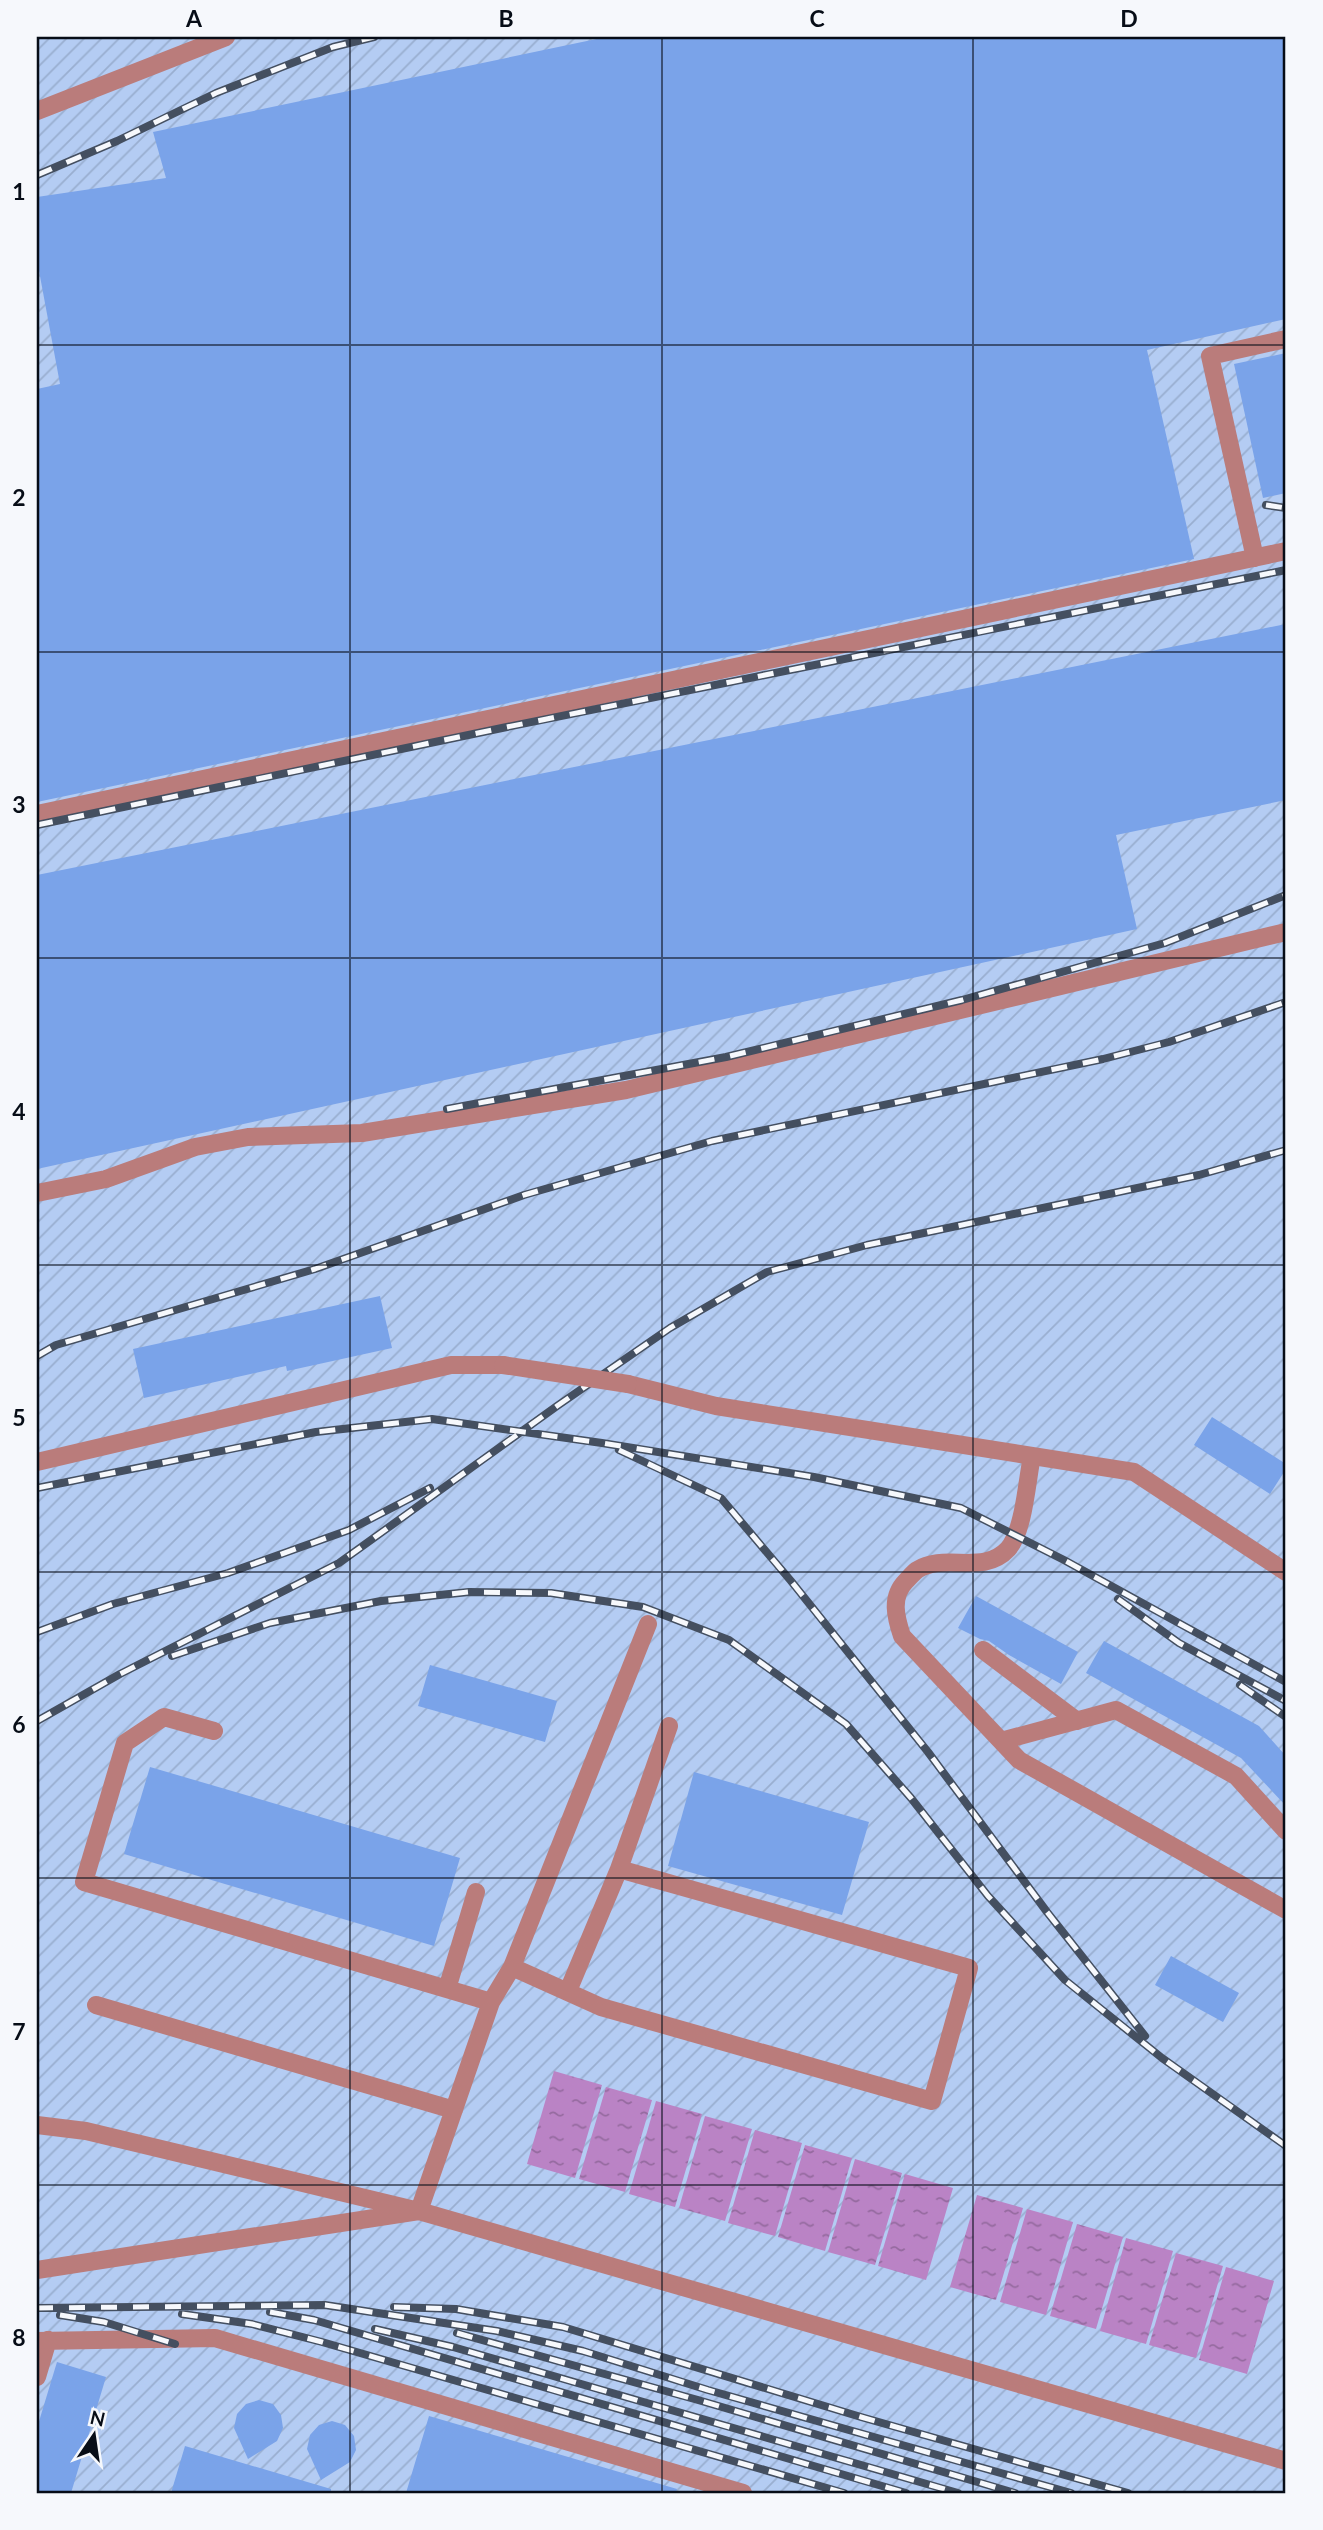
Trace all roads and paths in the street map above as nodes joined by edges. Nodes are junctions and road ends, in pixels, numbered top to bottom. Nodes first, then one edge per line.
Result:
1 (226, 37) edge
2 (37, 111) edge
3 (1286, 339) edge
4 (1286, 551) edge
5 (1255, 558) junction
6 (37, 814) edge
7 (1286, 932) edge
8 (37, 1193) edge
9 (1032, 1456) junction
10 (37, 1462) edge
11 (1286, 1572) edge
12 (648, 1624) dead end
13 (984, 1650) dead end
14 (1077, 1721) junction
15 (669, 1726) dead end
16 (214, 1731) dead end
17 (1001, 1741) junction
18 (1286, 1831) edge
19 (619, 1869) junction
20 (475, 1892) dead end
21 (1286, 1910) edge
22 (512, 1966) junction
23 (447, 1989) junction
24 (568, 1991) junction
25 (491, 2002) junction
26 (96, 2005) dead end
27 (454, 2110) junction
28 (37, 2125) edge
29 (419, 2211) junction
30 (37, 2270) edge
31 (42, 2340) edge
32 (37, 2377) edge
33 (1286, 2460) edge
34 (743, 2493) edge

1 - 2 lane
3 - 5 lane
4 - 5 lane
5 - 6 lane
7 - 8 lane
9 - 10 lane, bridge
9 - 11 lane
9 - 17 lane
12 - 22 lane
13 - 14 lane
14 - 17 lane
14 - 18 lane
15 - 19 lane
16 - 23 lane
17 - 21 lane
19 - 24 lane
19 - 24 lane
20 - 23 lane
22 - 24 lane
22 - 25 lane
23 - 25 lane
25 - 27 lane
26 - 27 lane
27 - 29 lane
28 - 29 lane
29 - 30 lane
29 - 33 lane
31 - 32 lane
31 - 34 lane

